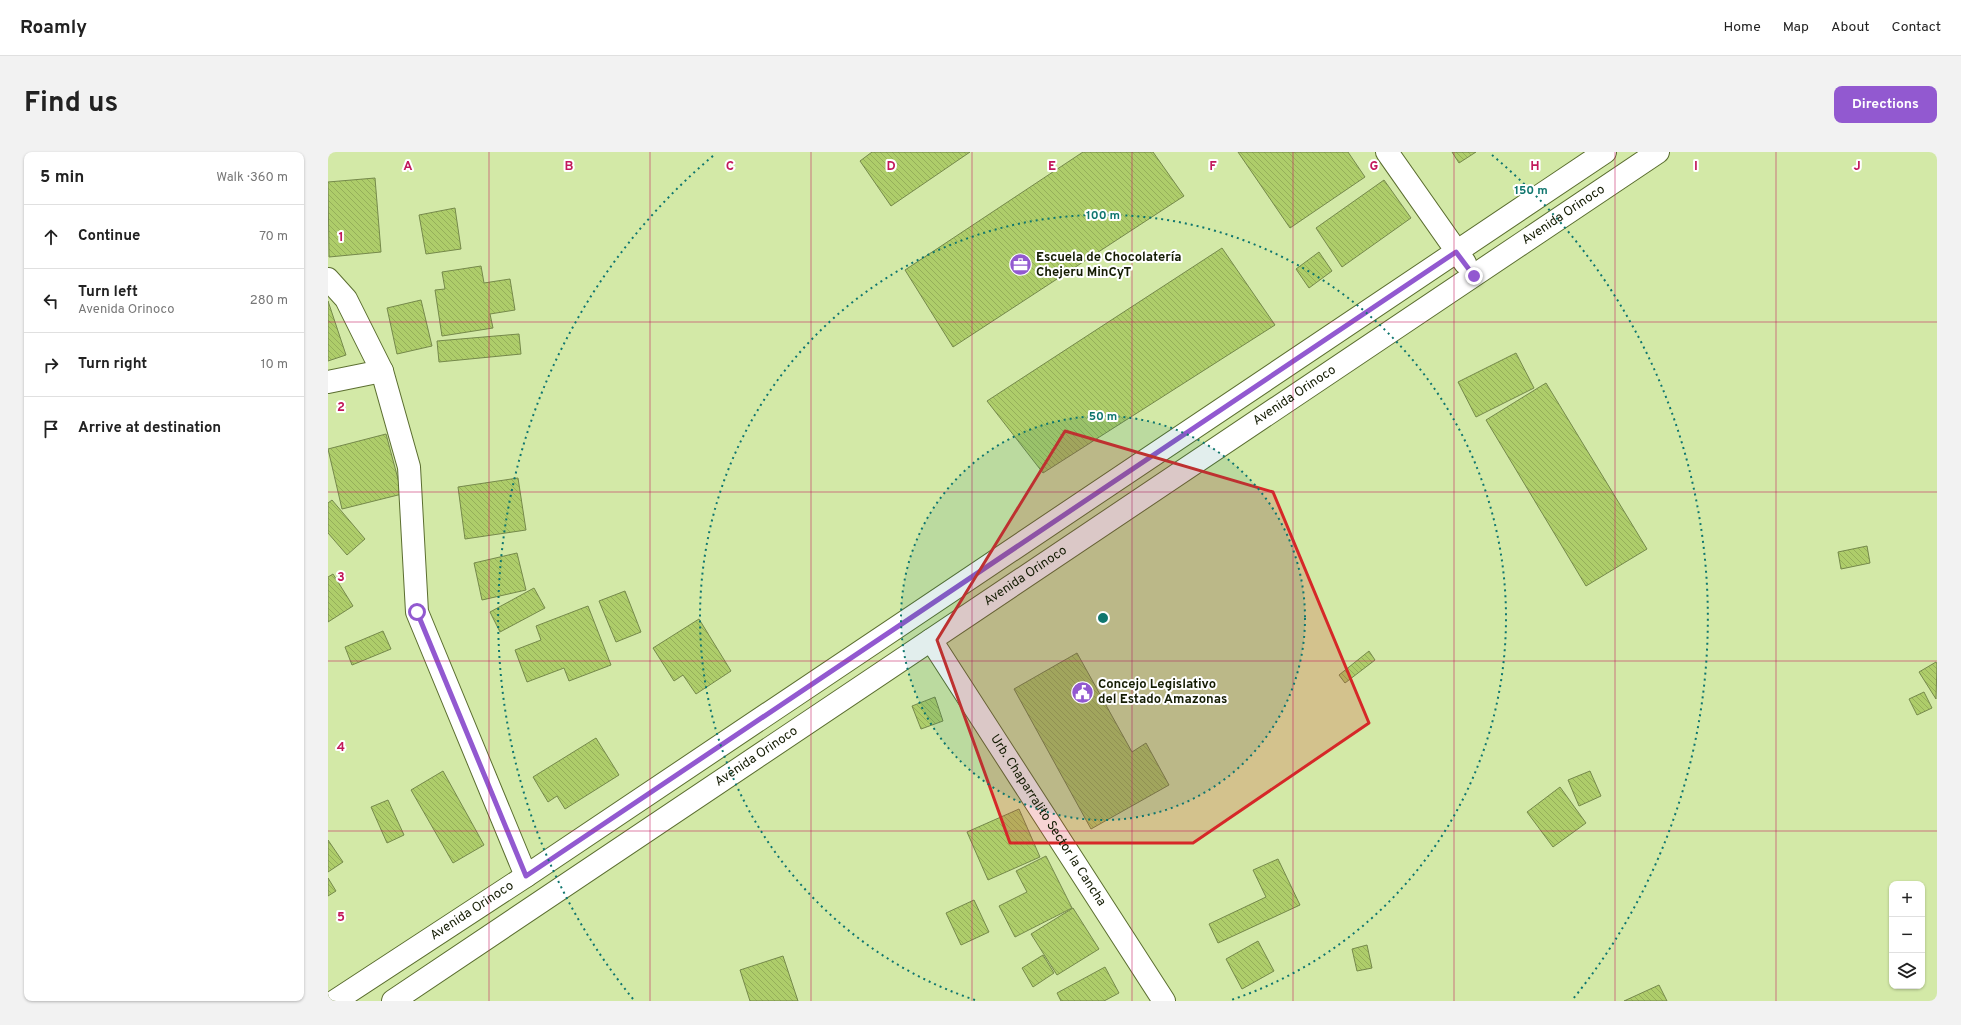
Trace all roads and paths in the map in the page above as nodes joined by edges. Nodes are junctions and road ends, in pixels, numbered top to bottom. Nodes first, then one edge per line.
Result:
1 (1387, 152) edge
2 (1605, 152) edge
3 (1658, 152) edge
4 (1456, 252) junction
5 (1474, 276) junction
6 (328, 278) edge
7 (382, 371) junction
8 (328, 382) edge
9 (931, 640) junction
10 (526, 876) junction
11 (335, 1001) edge
12 (393, 1001) edge
13 (1164, 1001) edge

1 - 4 street
2 - 4 street, Avenida Orinoco
3 - 5 street, Avenida Orinoco
4 - 5 street
4 - 10 street, Avenida Orinoco
5 - 9 street, Avenida Orinoco
6 - 7 street
7 - 8 street
7 - 10 street
9 - 12 street, Avenida Orinoco
9 - 13 street, Urb. Chaparralito Sector la Cancha
10 - 11 street, Avenida Orinoco

